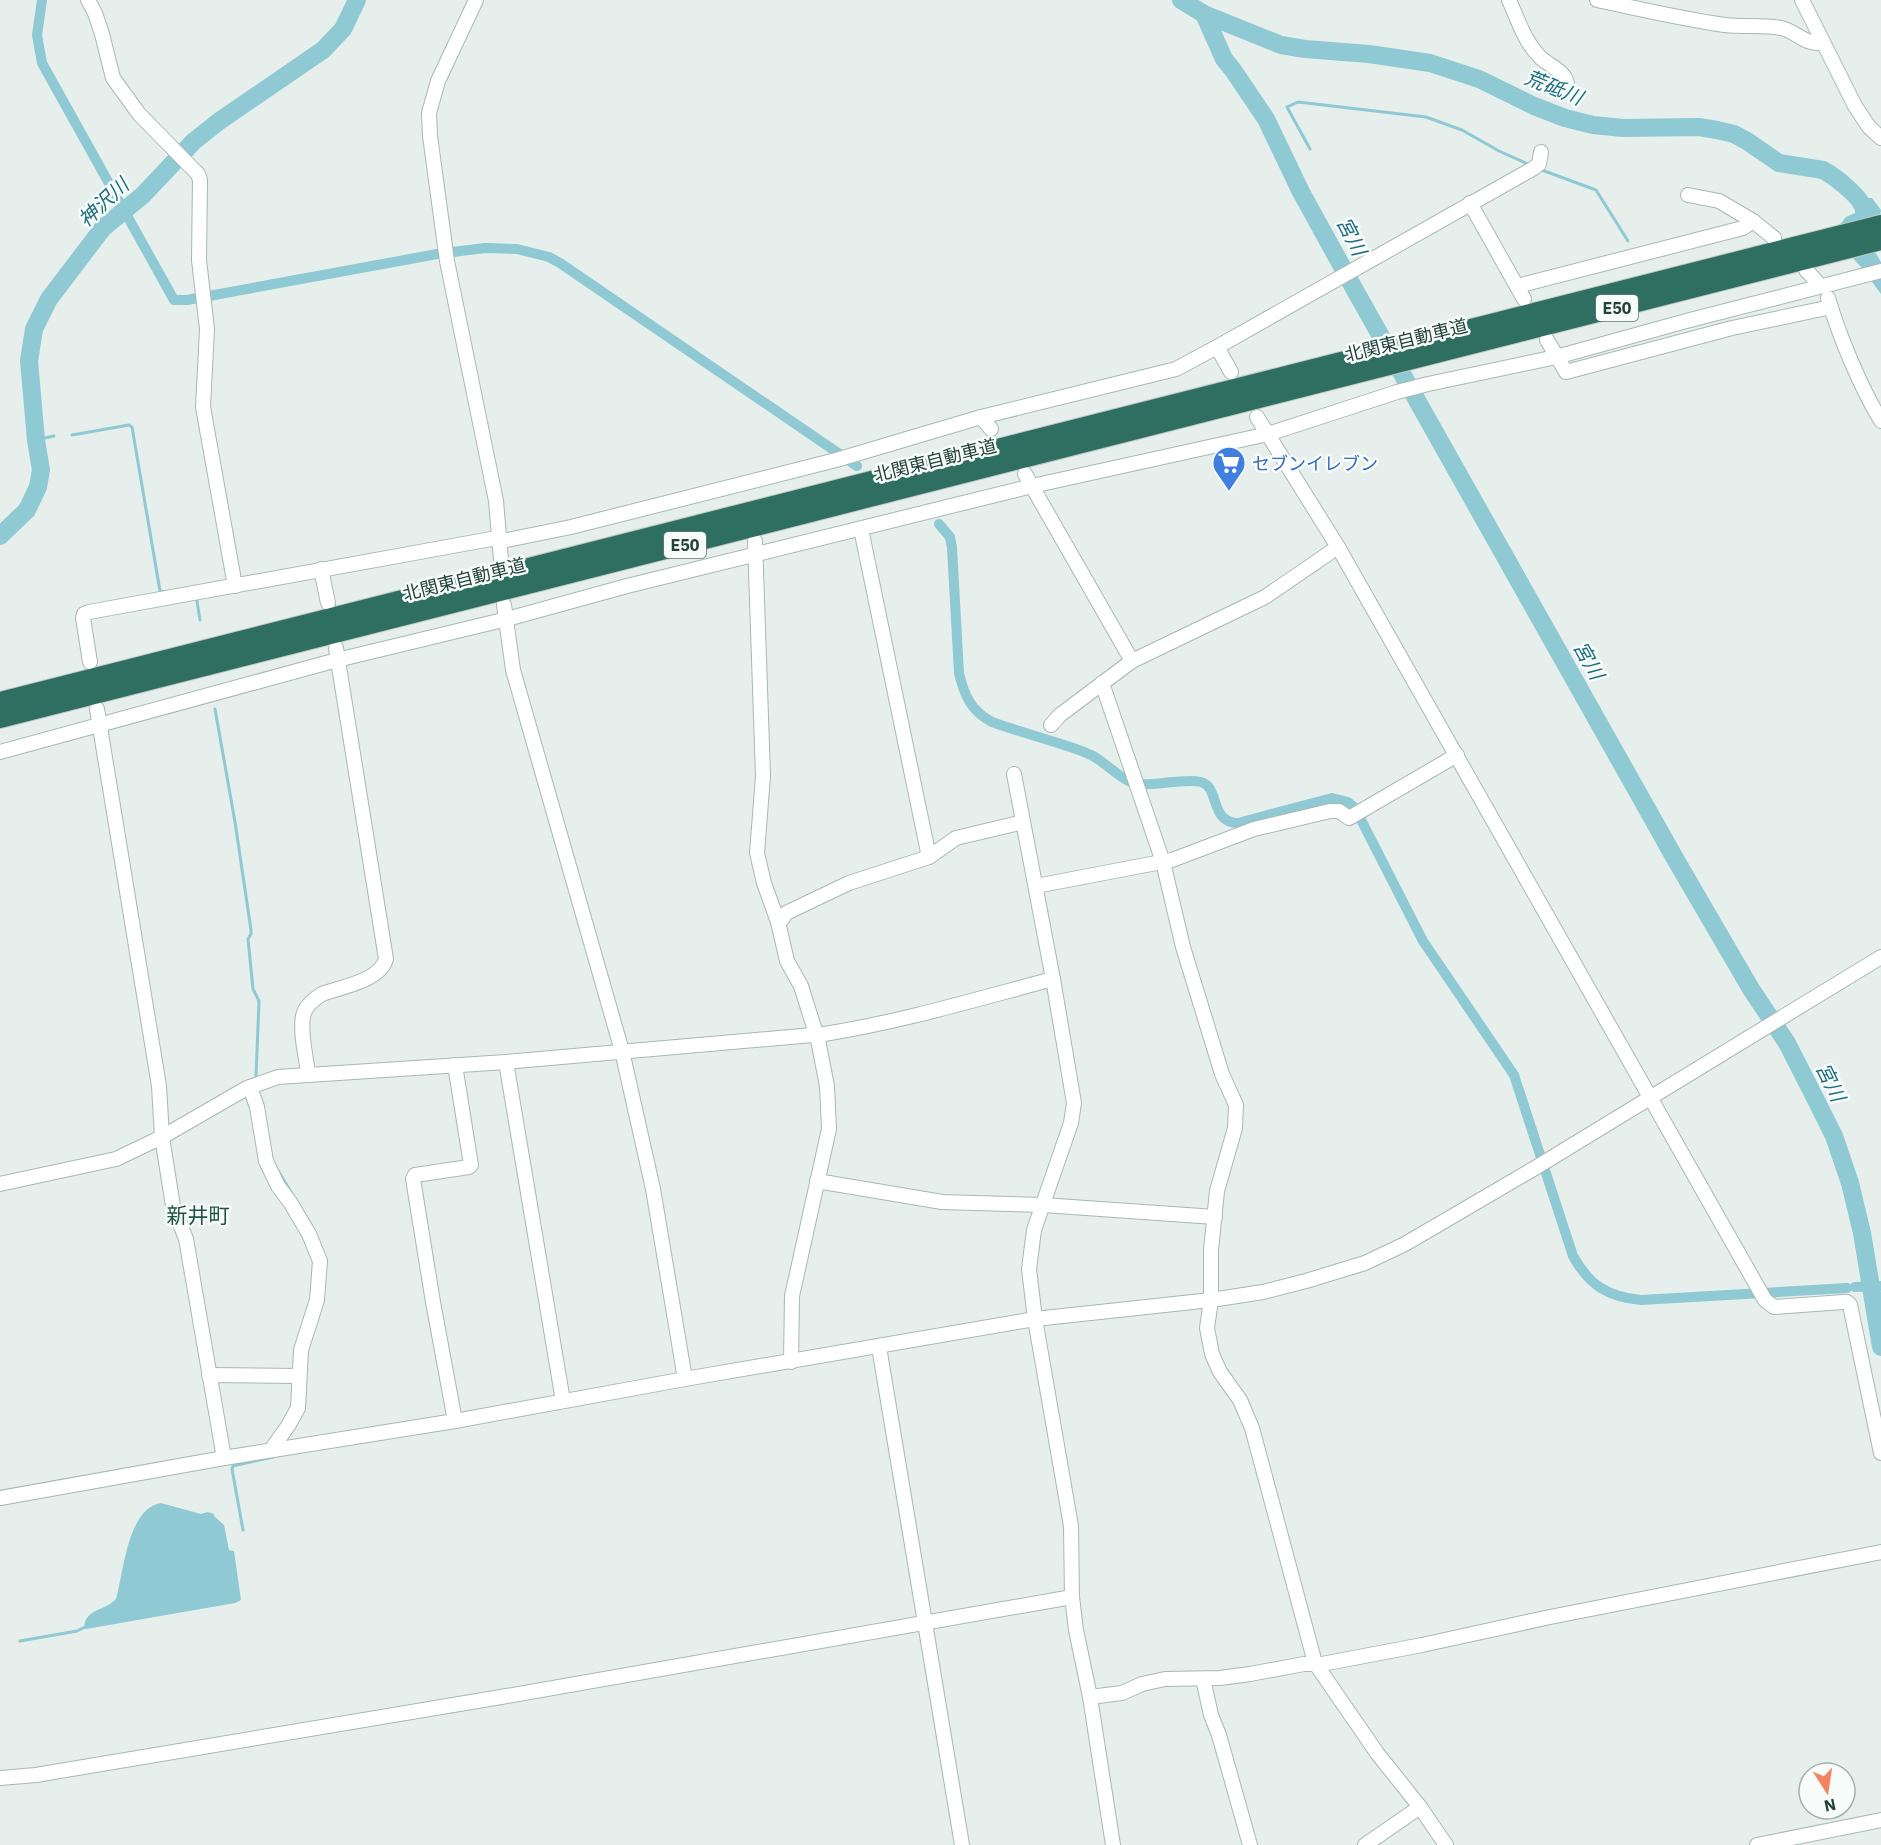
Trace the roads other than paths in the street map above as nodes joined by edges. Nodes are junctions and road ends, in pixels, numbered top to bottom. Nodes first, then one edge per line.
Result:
1 (88, 0) edge
2 (476, 0) edge
3 (1509, 0) edge
4 (1597, 0) edge
5 (1802, 0) edge
6 (1824, 42) junction
7 (1567, 84) dead end
8 (1881, 138) edge
9 (1541, 152) dead end
10 (1688, 195) dead end
11 (1470, 203) junction
12 (1753, 221) junction
13 (1881, 224) edge
14 (1774, 238) dead end
15 (1881, 241) edge
16 (1810, 264) junction
17 (1881, 271) edge
18 (1817, 282) dead end
19 (1517, 286) junction
20 (1524, 299) dead end
21 (1547, 340) dead end
22 (1217, 347) junction
23 (1416, 351) junction
24 (1556, 357) junction
25 (1367, 363) junction
26 (1231, 372) dead end
27 (981, 417) junction
28 (1257, 417) dead end
29 (1881, 421) edge
30 (991, 429) dead end
31 (1268, 434) junction
32 (1029, 480) junction
33 (753, 481) junction
34 (753, 496) dead end
35 (861, 529) junction
36 (500, 540) junction
37 (755, 541) dead end
38 (1338, 547) junction
39 (756, 555) junction
40 (501, 560) dead end
41 (321, 569) junction
42 (235, 586) junction
43 (328, 603) dead end
44 (504, 605) dead end
45 (507, 619) junction
46 (337, 654) junction
47 (1132, 661) junction
48 (90, 662) dead end
49 (1101, 683) junction
50 (0, 701) edge
51 (97, 709) dead end
52 (0, 719) edge
53 (1051, 725) dead end
54 (100, 726) junction
55 (0, 752) edge
56 (1457, 755) junction
57 (1014, 774) dead end
58 (1023, 822) junction
59 (929, 857) junction
60 (1162, 862) junction
61 (1036, 886) junction
62 (778, 922) junction
63 (1881, 957) edge
64 (1053, 979) junction
65 (815, 1034) junction
66 (622, 1051) junction
67 (506, 1062) junction
68 (455, 1065) junction
69 (308, 1074) junction
70 (250, 1087) junction
71 (1650, 1096) junction
72 (162, 1137) junction
73 (817, 1181) junction
74 (0, 1184) edge
75 (1042, 1205) junction
76 (1215, 1217) junction
77 (1211, 1300) junction
78 (1035, 1319) junction
79 (879, 1347) junction
80 (791, 1362) junction
81 (209, 1375) junction
82 (299, 1376) junction
83 (685, 1379) junction
84 (563, 1401) junction
85 (455, 1421) junction
86 (272, 1450) junction
87 (1881, 1453) edge
88 (224, 1458) junction
89 (0, 1498) edge
90 (1881, 1552) edge
91 (1072, 1597) junction
92 (925, 1622) junction
93 (1315, 1663) junction
94 (1203, 1679) junction
95 (1090, 1697) junction
96 (0, 1778) edge
97 (1420, 1807) junction
98 (1881, 1820) edge
99 (962, 1845) edge
100 (1113, 1845) edge
101 (1250, 1845) edge
102 (1365, 1845) edge
103 (1446, 1845) edge
104 (1757, 1845) edge

1 - 42 street
2 - 36 street
3 - 7 street
4 - 6 street
5 - 6 street
6 - 8 street
9 - 11 street
10 - 12 street
11 - 19 street
11 - 22 street
12 - 14 street
12 - 19 street
13 - 23 highway, 北関東自動車道 / E50
15 - 16 highway, 北関東自動車道 / E50
16 - 18 street
16 - 23 highway, 北関東自動車道 / E50
17 - 24 street
19 - 20 street
21 - 24 street
22 - 26 street
22 - 27 street
23 - 25 highway, 北関東自動車道 / E50
24 - 29 street
24 - 31 street
25 - 50 highway, 北関東自動車道 / E50
25 - 52 highway, 北関東自動車道 / E50
27 - 30 street
27 - 33 street
28 - 31 street
31 - 32 street
31 - 38 street
32 - 35 street
32 - 47 street
33 - 34 street
33 - 36 street
35 - 39 street
35 - 59 street
36 - 40 street
36 - 41 street
37 - 39 street
38 - 47 street
38 - 56 street
39 - 45 street
39 - 62 street
41 - 42 street
41 - 43 street
42 - 48 street
44 - 45 street
45 - 46 street
45 - 66 street
46 - 54 street
46 - 69 street
47 - 49 street
49 - 53 street
49 - 60 street
51 - 54 street
54 - 55 street
54 - 72 street
56 - 60 street
56 - 71 street
57 - 58 street
58 - 59 street
58 - 61 street
59 - 62 street
60 - 61 street
60 - 76 street
61 - 64 street
62 - 65 street
63 - 71 street
64 - 65 street
64 - 75 street
65 - 66 street
65 - 73 street
66 - 67 street
66 - 83 street
67 - 68 street
67 - 84 street
68 - 69 street
68 - 85 street
69 - 70 street
70 - 72 street
70 - 82 street
71 - 77 street
71 - 87 street
72 - 74 street
72 - 81 street
73 - 75 street
73 - 80 street
75 - 76 street
75 - 78 street
76 - 77 street
77 - 78 street
77 - 93 street
78 - 79 street
78 - 91 street
79 - 80 street
79 - 92 street
80 - 83 street
81 - 82 street
81 - 88 street
82 - 86 street
83 - 84 street
84 - 85 street
85 - 86 street
86 - 88 street
88 - 89 street
90 - 93 street
91 - 92 street
91 - 95 street
92 - 96 street
92 - 99 street
93 - 94 street
93 - 97 street
94 - 95 street
94 - 101 street
95 - 100 street
97 - 102 street
97 - 103 street
98 - 104 street

